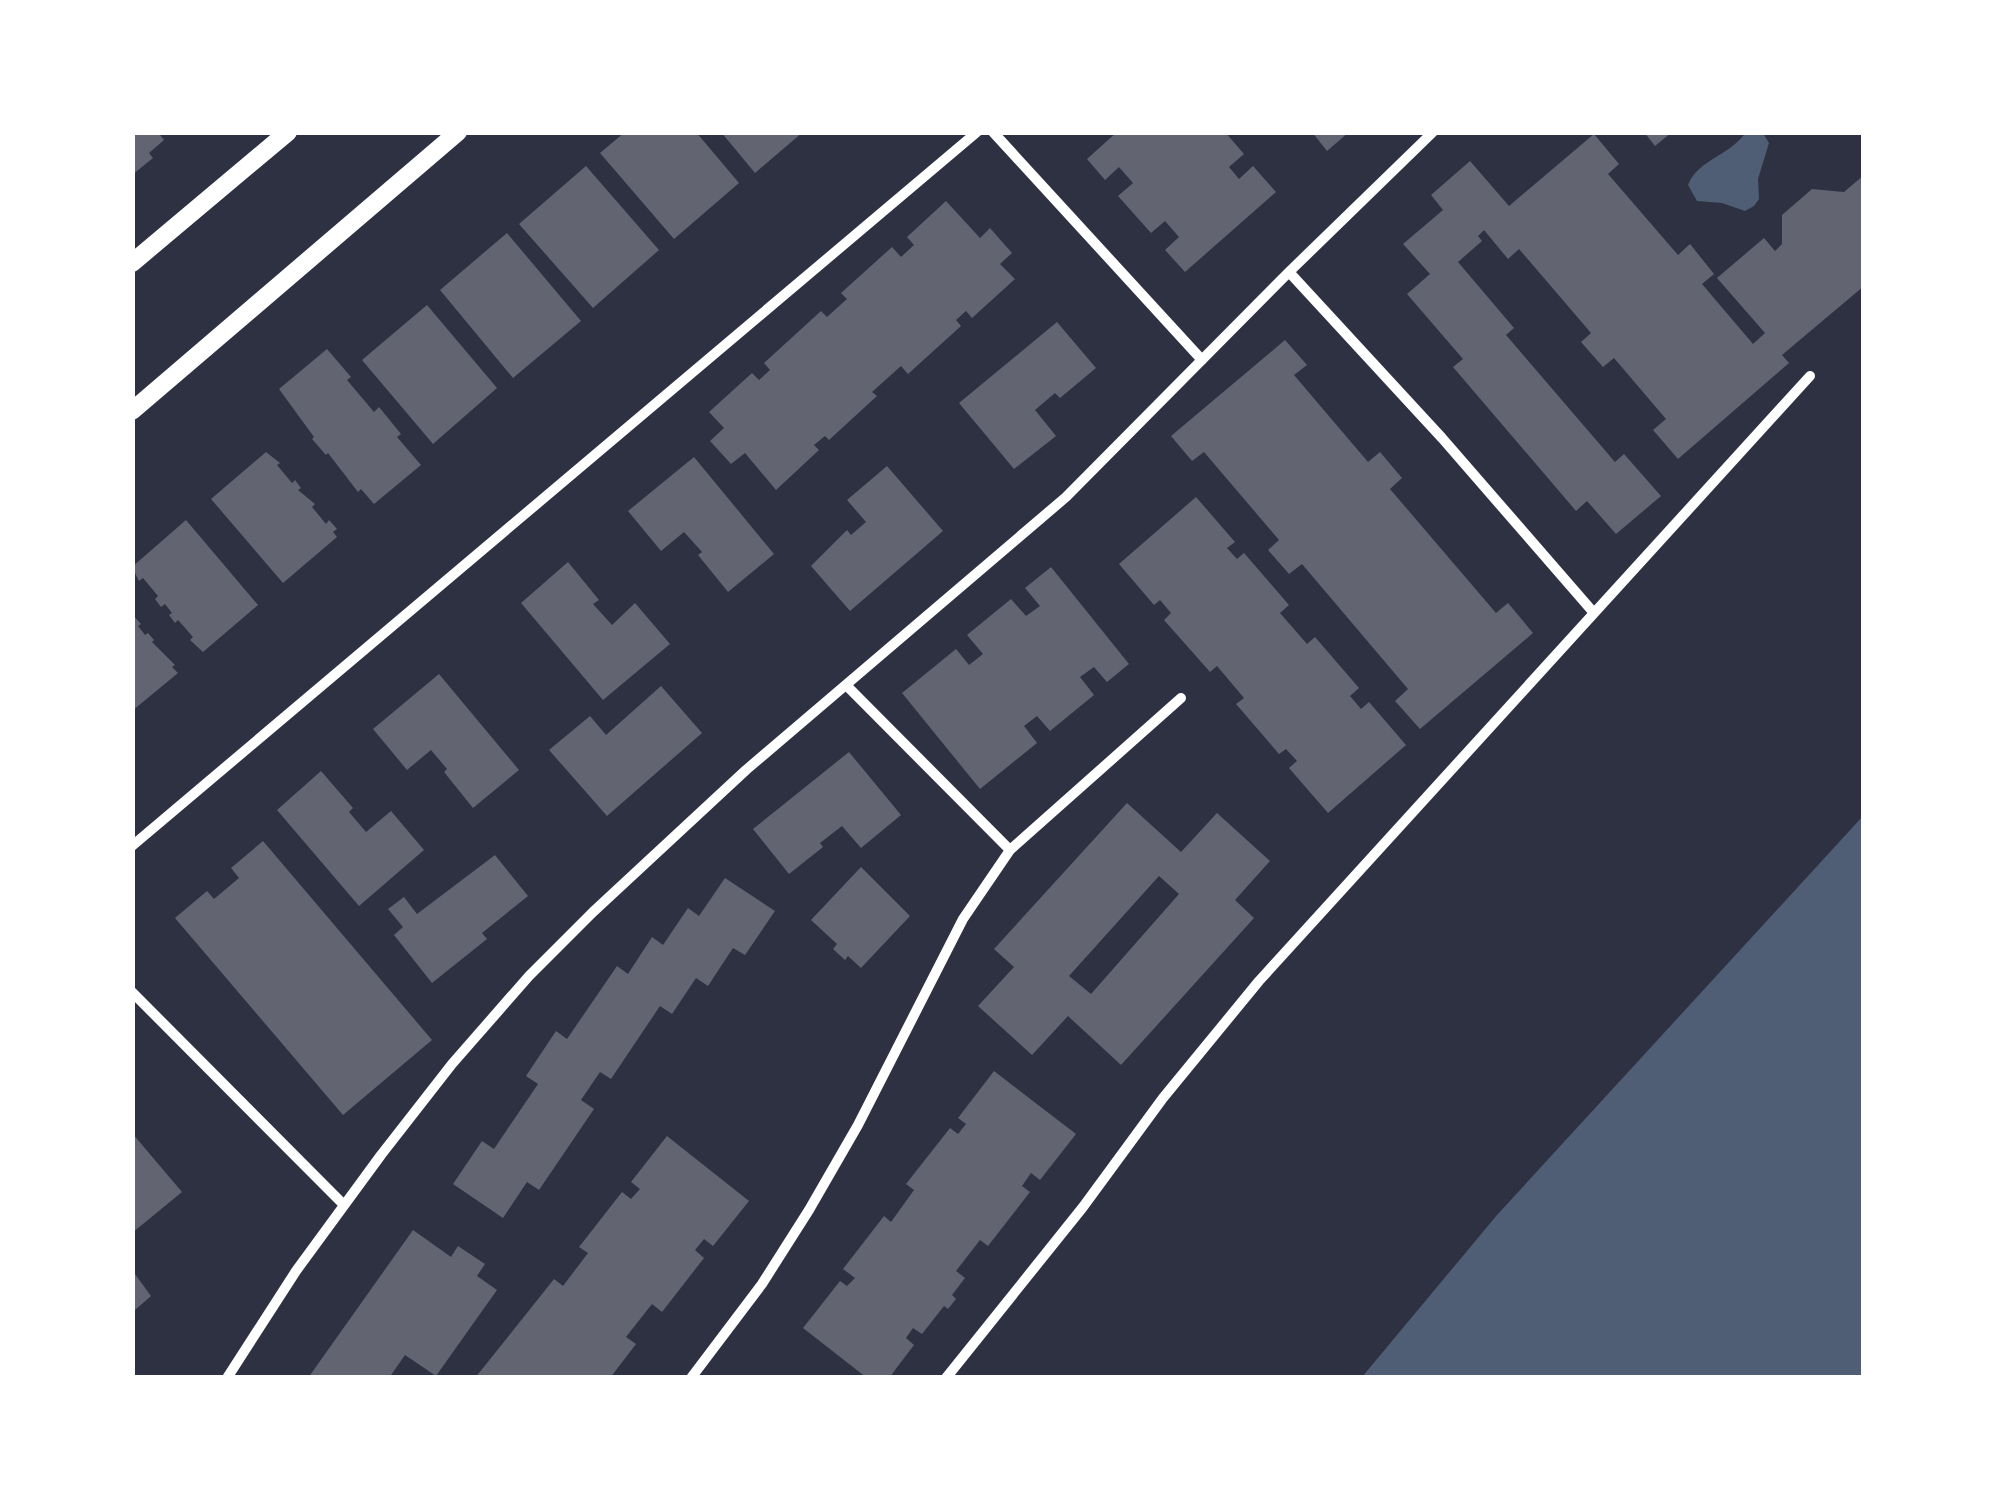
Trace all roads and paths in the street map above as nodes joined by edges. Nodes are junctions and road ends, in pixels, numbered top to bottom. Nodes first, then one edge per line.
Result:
1 (288, 132) edge
2 (458, 132) edge
3 (977, 132) edge
4 (994, 132) edge
5 (1433, 132) edge
6 (132, 263) edge
7 (1289, 272) junction
8 (1202, 360) junction
9 (1810, 376) dead end
10 (132, 411) edge
11 (1594, 612) junction
12 (847, 686) junction
13 (1181, 698) dead end
14 (132, 846) edge
15 (1010, 850) junction
16 (132, 992) edge
17 (344, 1205) junction
18 (227, 1378) edge
19 (691, 1378) edge
20 (946, 1378) edge

1 - 6 street
2 - 10 street
3 - 14 street
4 - 8 street
5 - 7 street
7 - 8 street
7 - 11 street
8 - 12 street
9 - 11 street
11 - 20 street
12 - 15 street
12 - 17 street
13 - 15 street
15 - 19 street
16 - 17 street
17 - 18 street

